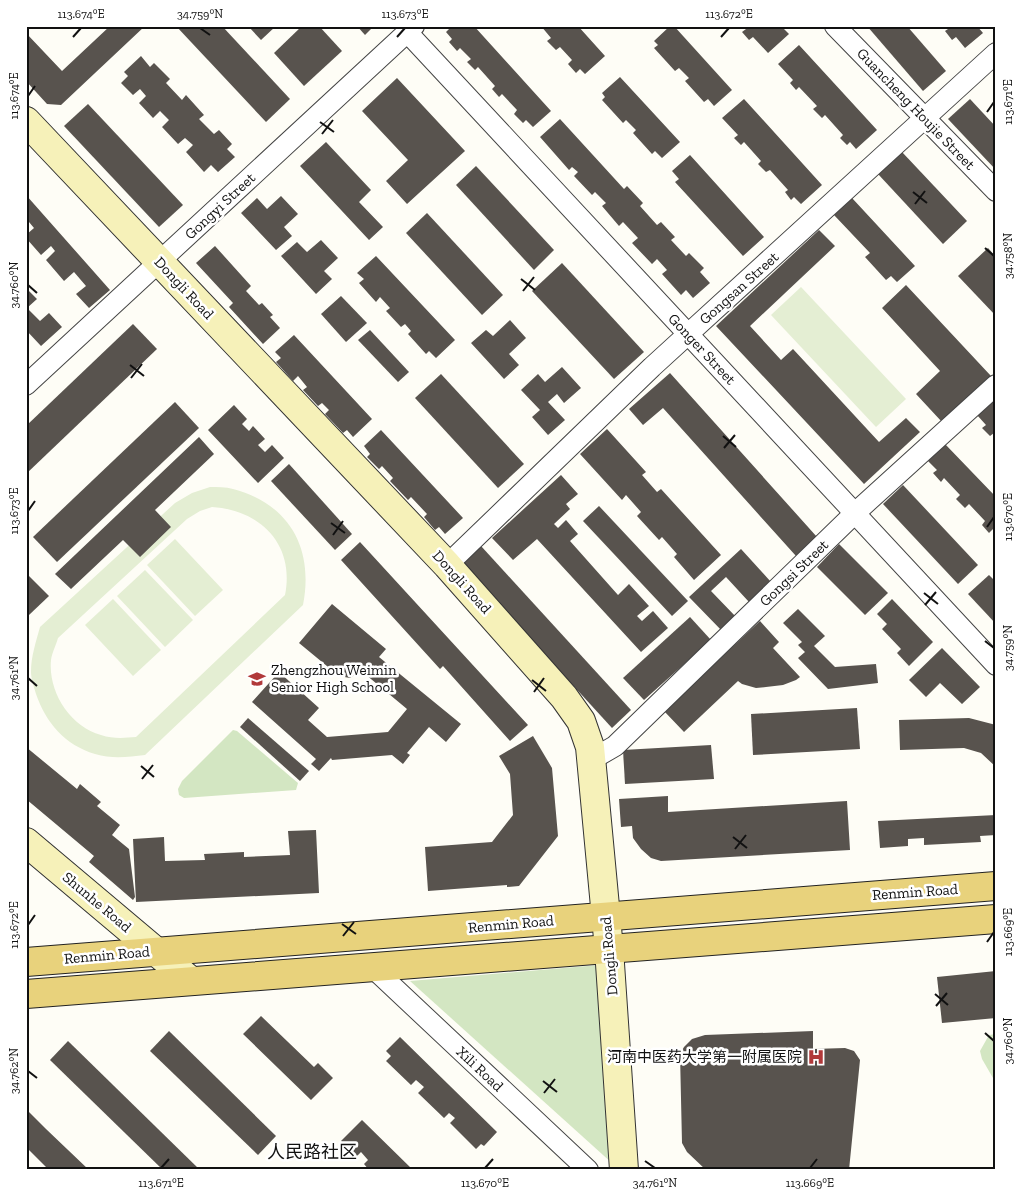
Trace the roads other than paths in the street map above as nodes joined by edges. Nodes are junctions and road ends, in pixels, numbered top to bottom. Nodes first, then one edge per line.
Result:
1 (835, 26) edge
2 (411, 29) edge
3 (996, 53) edge
4 (925, 118) junction
5 (26, 121) edge
6 (996, 192) edge
7 (160, 262) junction
8 (688, 334) junction
9 (26, 384) edge
10 (996, 385) edge
11 (855, 514) junction
12 (447, 565) junction
13 (996, 665) edge
14 (591, 760) junction
15 (26, 842) edge
16 (996, 886) edge
17 (606, 916) junction
18 (996, 919) edge
19 (609, 949) junction
20 (156, 951) junction
21 (26, 962) edge
22 (372, 967) junction
23 (191, 981) junction
24 (26, 994) edge
25 (588, 1170) edge
26 (624, 1170) edge

1 - 4 street, Guancheng Houjie Street
2 - 7 street, Gongyi Street
2 - 8 street, Gonger Street
3 - 4 street, Gongsan Street
4 - 6 street, Guancheng Houjie Street
4 - 8 street, Gongsan Street
5 - 7 street, Dongli Road
7 - 9 street, Gongyi Street
7 - 12 street, Dongli Road
8 - 11 street, Gonger Street
8 - 12 street, Gongsan Street
10 - 11 street, Gongsi Street
11 - 13 street, Gonger Street
11 - 14 street, Gongsi Street
12 - 14 street, Dongli Road
14 - 17 street, Dongli Road
15 - 20 street, Shunhe Road
16 - 17 main road, Renmin Road
17 - 19 street, Dongli Road
17 - 20 main road, Renmin Road
18 - 19 main road
19 - 22 main road
19 - 26 street, Dongli Road
20 - 21 main road, Renmin Road
20 - 23 street, Shunhe Road
22 - 23 main road
22 - 25 street, Xili Road
23 - 24 main road

